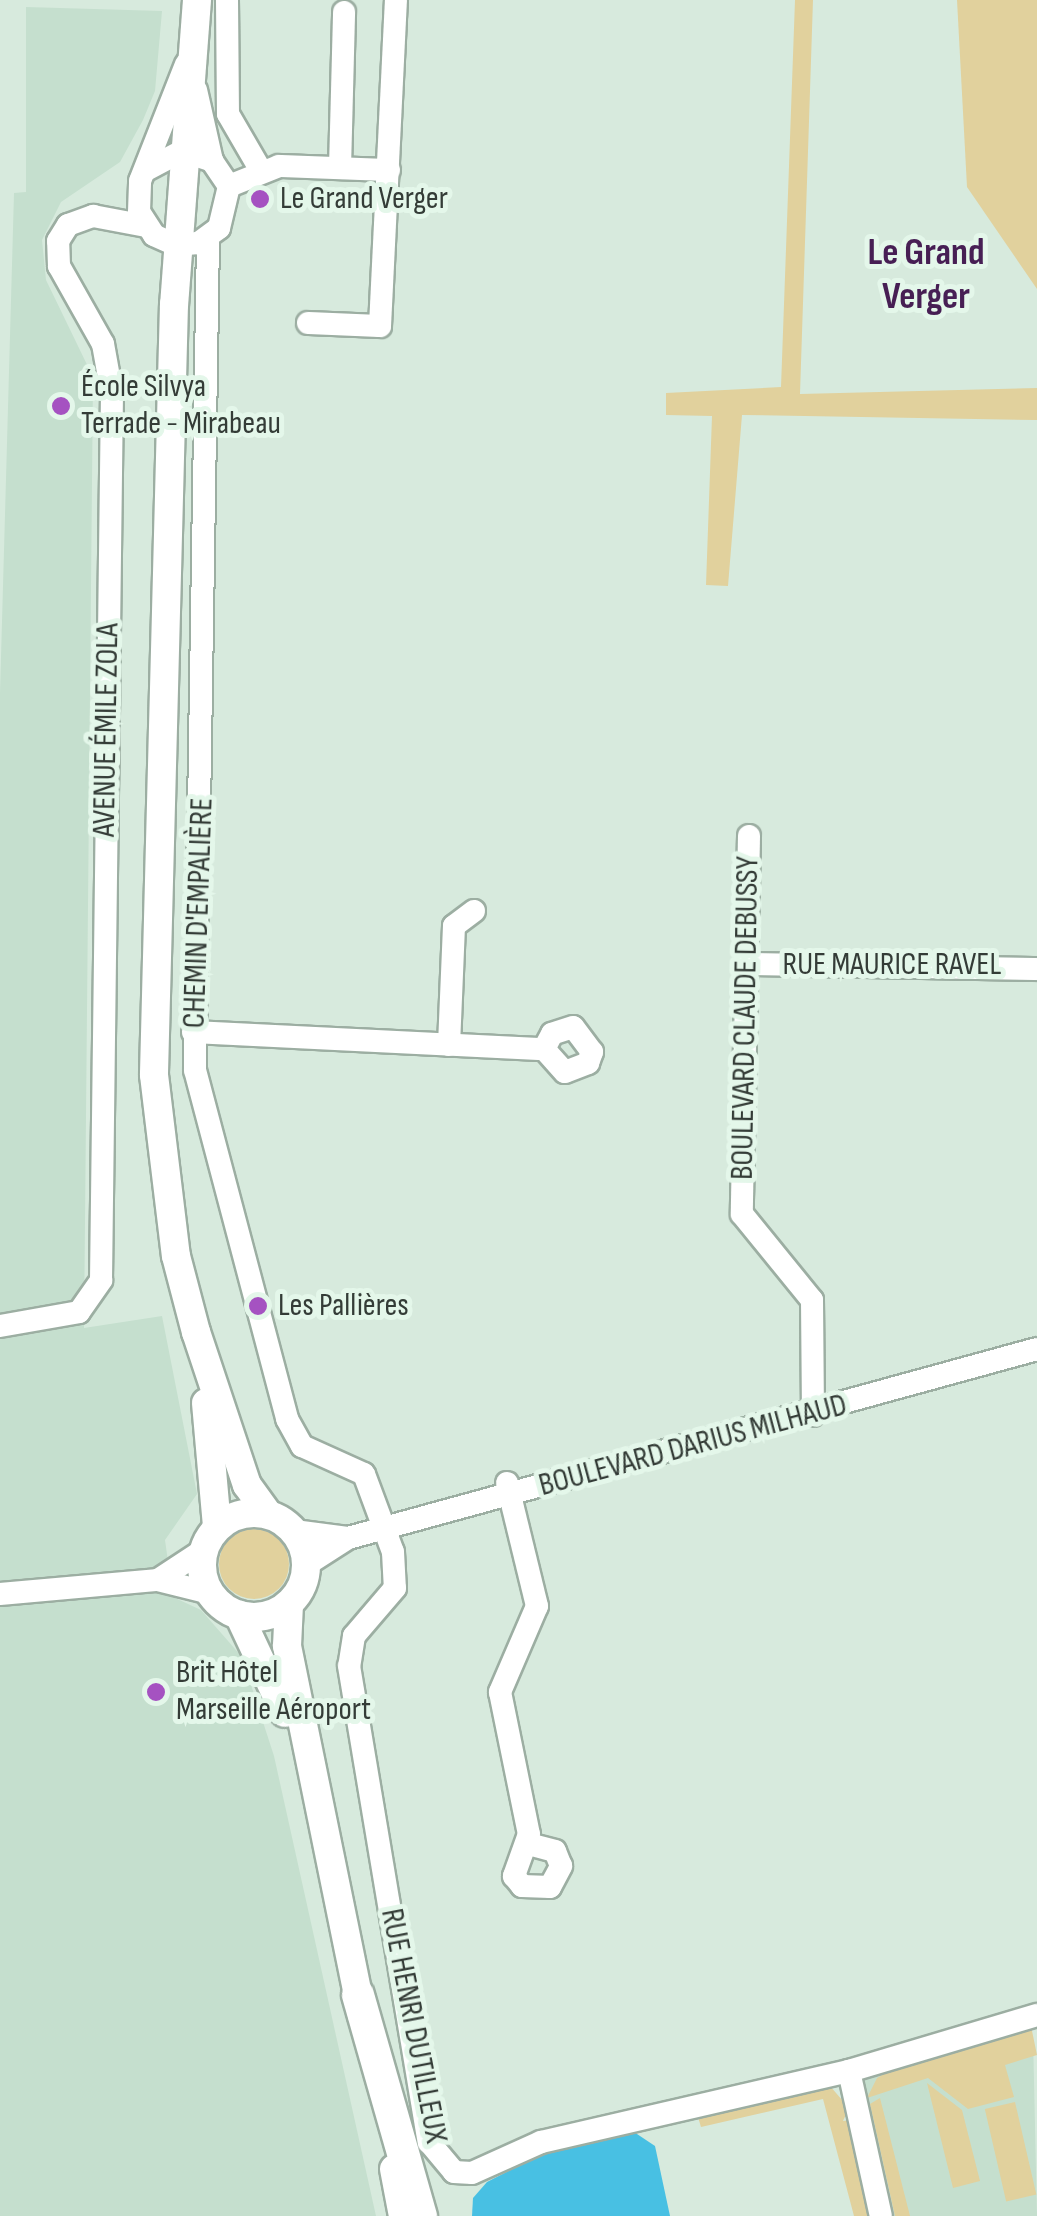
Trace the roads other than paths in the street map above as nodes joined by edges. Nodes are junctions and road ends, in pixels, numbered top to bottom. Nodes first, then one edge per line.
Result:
1 (197, 0) edge
2 (227, 0) edge
3 (396, 0) edge
4 (344, 12) dead end
5 (188, 58) junction
6 (182, 151) junction
7 (212, 161) junction
8 (340, 168) junction
9 (389, 170) junction
10 (261, 171) junction
11 (143, 176) junction
12 (228, 186) junction
13 (93, 216) junction
14 (146, 226) junction
15 (208, 238) junction
16 (176, 244) junction
17 (308, 322) dead end
18 (749, 836) dead end
19 (474, 911) dead end
20 (748, 964) junction
21 (1037, 969) edge
22 (193, 1032) junction
23 (449, 1045) junction
24 (544, 1049) dead end
25 (0, 1326) edge
26 (196, 1332) junction
27 (1037, 1349) edge
28 (813, 1415) junction
29 (508, 1487) junction
30 (268, 1514) junction
31 (386, 1527) junction
32 (294, 1531) junction
33 (211, 1538) junction
34 (348, 1538) junction
35 (306, 1564) junction
36 (158, 1580) junction
37 (210, 1593) junction
38 (0, 1594) edge
39 (289, 1604) junction
40 (239, 1615) junction
41 (317, 1810) junction
42 (528, 1844) dead end
43 (358, 1995) junction
44 (1037, 2015) edge
45 (849, 2071) junction
46 (403, 2216) edge
47 (421, 2216) edge
48 (882, 2216) edge

1 - 5 main road
2 - 10 street
3 - 9 street
4 - 8 street
5 - 6 main road
5 - 7 street
5 - 11 street
6 - 7 street
6 - 11 street
6 - 16 main road
7 - 12 street
8 - 9 street
8 - 10 street
9 - 17 street
10 - 12 street
11 - 13 street
11 - 14 street
12 - 15 street
13 - 14 street
13 - 25 street, AVENUE ÉMILE ZOLA
14 - 16 street
15 - 16 street
15 - 22 street, CHEMIN D'EMPALIÈRE
16 - 26 main road
18 - 20 street, BOULEVARD CLAUDE DEBUSSY
19 - 23 street
20 - 21 street, RUE MAURICE RAVEL
20 - 28 street, BOULEVARD CLAUDE DEBUSSY
22 - 23 street
22 - 31 street, CHEMIN D'EMPALIÈRE
23 - 24 street
26 - 30 main road
26 - 33 main road
27 - 28 street, BOULEVARD DARIUS MILHAUD
28 - 29 street, BOULEVARD DARIUS MILHAUD
29 - 31 street, BOULEVARD DARIUS MILHAUD
29 - 42 street
30 - 32 main road
30 - 33 main road
31 - 34 street, BOULEVARD DARIUS MILHAUD
31 - 45 street, RUE HENRI DUTILLEUX
32 - 34 street, BOULEVARD DARIUS MILHAUD
32 - 35 main road
33 - 36 street
33 - 37 main road
34 - 35 street, BOULEVARD DARIUS MILHAUD
35 - 39 main road
36 - 37 street
36 - 38 street
37 - 40 main road
39 - 40 main road
39 - 41 main road
40 - 41 main road
41 - 43 main road
43 - 46 main road
43 - 47 highway
44 - 45 street, RUE HENRI DUTILLEUX
45 - 48 street

